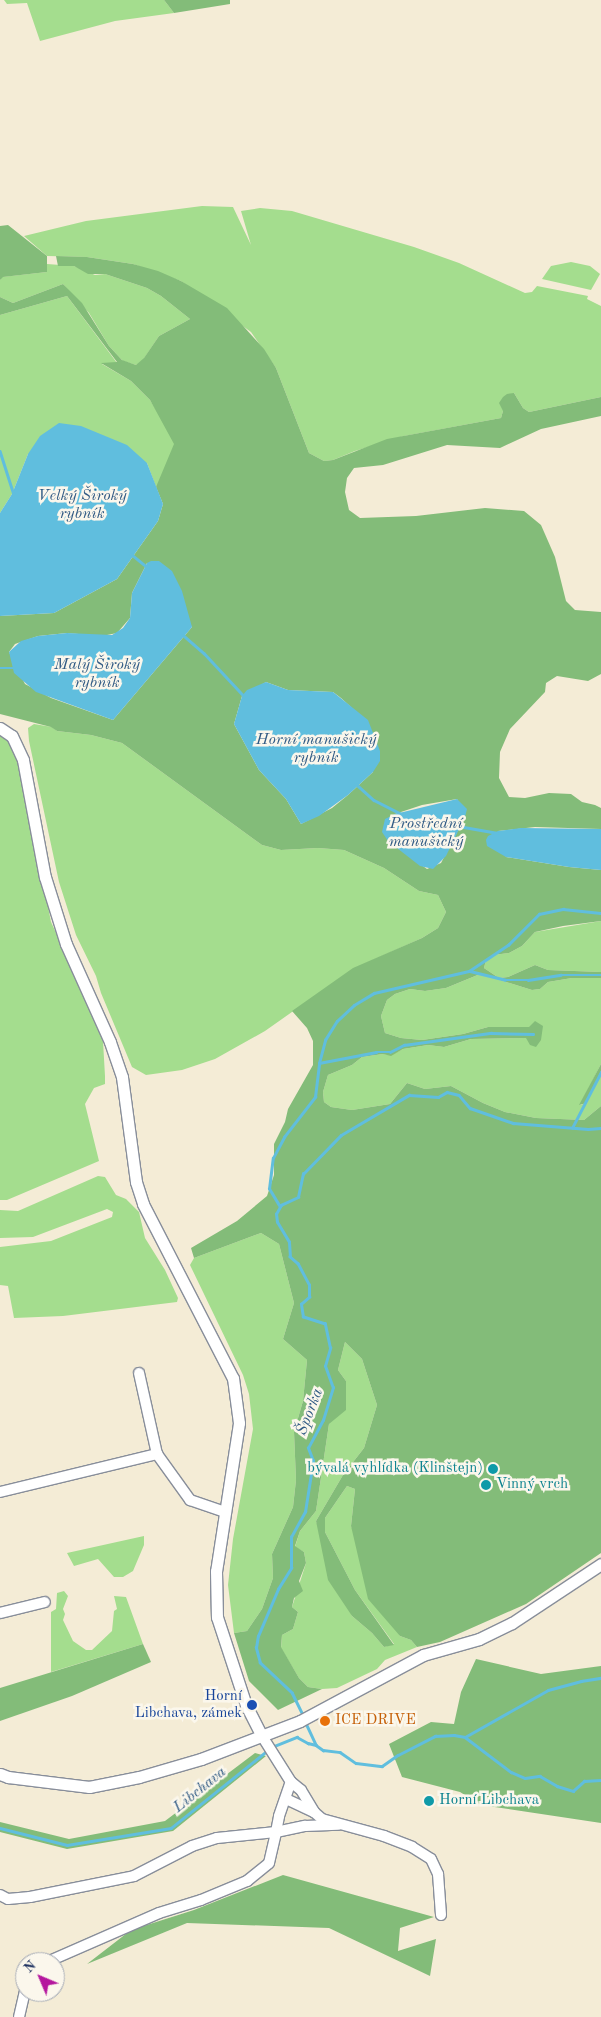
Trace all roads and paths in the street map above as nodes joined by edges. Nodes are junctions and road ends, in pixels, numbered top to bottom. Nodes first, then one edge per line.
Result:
1 (0, 728) edge
2 (138, 1373) dead end
3 (157, 1454) junction
4 (0, 1492) edge
5 (225, 1512) junction
6 (601, 1564) edge
7 (46, 1602) dead end
8 (0, 1613) edge
9 (267, 1744) junction
10 (0, 1774) edge
11 (291, 1782) junction
12 (286, 1799) junction
13 (314, 1812) junction
14 (338, 1825) junction
15 (276, 1832) junction
16 (0, 1895) edge
17 (441, 1916) dead end
18 (65, 1954) edge
19 (22, 2002) edge
20 (19, 2017) edge

1 - 5 street
2 - 3 street
3 - 4 street
3 - 5 street
5 - 9 street
6 - 9 street
7 - 8 street
9 - 10 street
9 - 11 street
11 - 12 street
11 - 13 street
12 - 13 street
12 - 15 street
13 - 14 street
14 - 15 street
14 - 17 street
15 - 16 street
15 - 18 street
19 - 20 street

